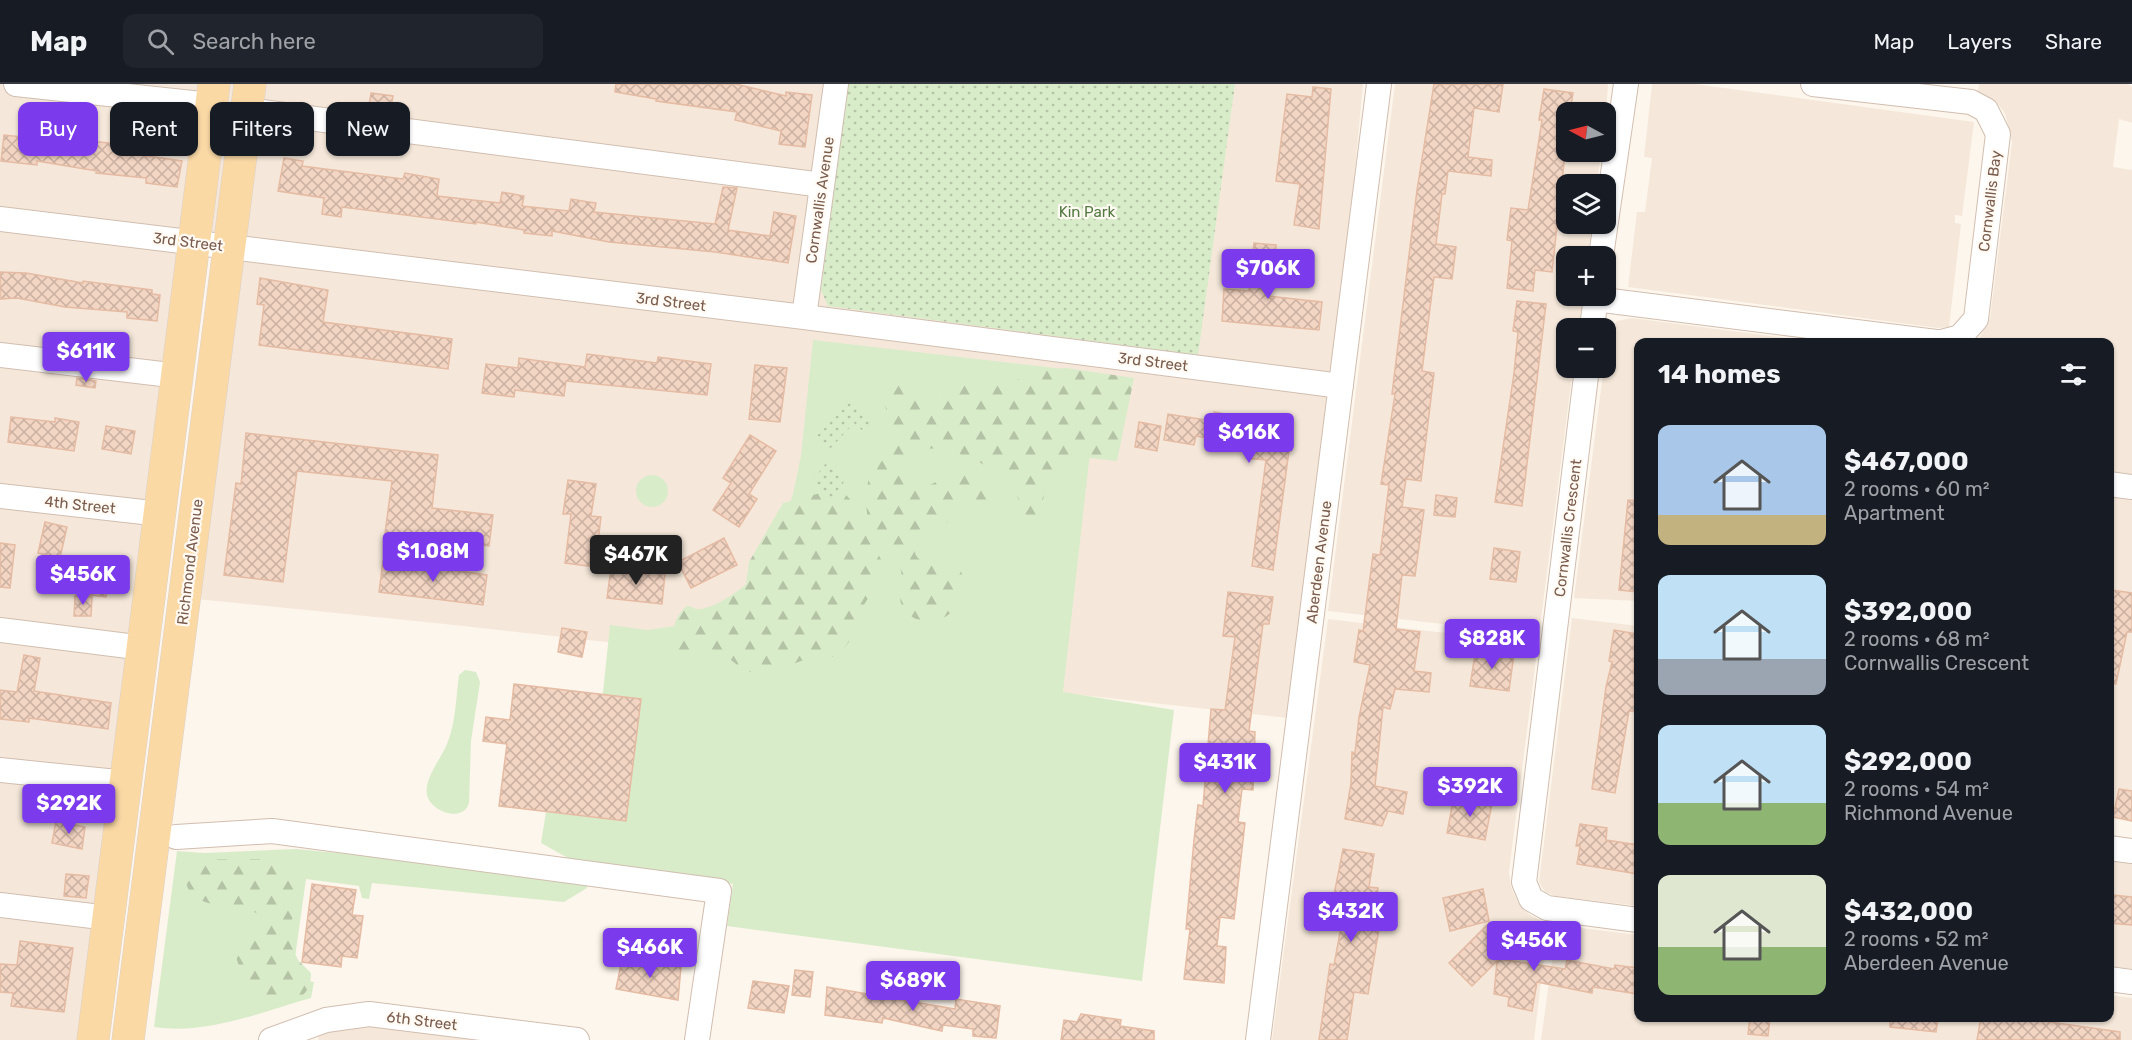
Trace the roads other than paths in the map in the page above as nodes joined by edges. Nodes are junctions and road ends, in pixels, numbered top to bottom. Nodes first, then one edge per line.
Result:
1 (16, 84) edge
2 (836, 84) edge
3 (1379, 84) edge
4 (1626, 84) edge
5 (1813, 84) edge
6 (212, 95) edge
7 (249, 97) edge
8 (822, 185) junction
9 (0, 219) edge
10 (195, 243) junction
11 (1602, 246) edge
12 (230, 248) junction
13 (1616, 300) edge
14 (804, 317) junction
15 (1908, 338) edge
16 (1956, 338) edge
17 (0, 355) edge
18 (179, 376) junction
19 (1586, 378) edge
20 (1341, 386) junction
21 (2114, 485) edge
22 (2132, 487) edge
23 (0, 496) edge
24 (161, 513) junction
25 (0, 630) edge
26 (144, 648) junction
27 (0, 770) edge
28 (127, 783) junction
29 (176, 837) dead end
30 (2114, 849) edge
31 (2132, 851) edge
32 (0, 905) edge
33 (110, 918) junction
34 (1634, 919) edge
35 (2114, 980) edge
36 (2132, 982) edge
37 (93, 1040) edge
38 (128, 1040) edge
39 (271, 1040) edge
40 (577, 1040) edge
41 (697, 1040) edge
42 (1258, 1040) edge

1 - 6 street
2 - 8 street, Cornwallis Avenue
3 - 20 street, Aberdeen Avenue
4 - 11 street
5 - 16 street, Cornwallis Bay
6 - 10 main road
7 - 8 street
7 - 12 main road, Richmond Avenue
8 - 14 street, Cornwallis Avenue
9 - 10 street, 3rd Street
10 - 12 street, 3rd Street
10 - 18 main road
12 - 14 street, 3rd Street
12 - 38 main road, Richmond Avenue
13 - 15 street, Cornwallis Bay
14 - 20 street, 3rd Street
17 - 18 street
18 - 24 main road
19 - 34 street, Cornwallis Crescent
20 - 42 street, Aberdeen Avenue
21 - 22 street
23 - 24 street, 4th Street
24 - 26 main road
25 - 26 street
26 - 28 main road
27 - 28 street
28 - 33 main road
29 - 41 street
30 - 31 street
32 - 33 street
33 - 37 main road
35 - 36 street
39 - 40 street, 6th Street

